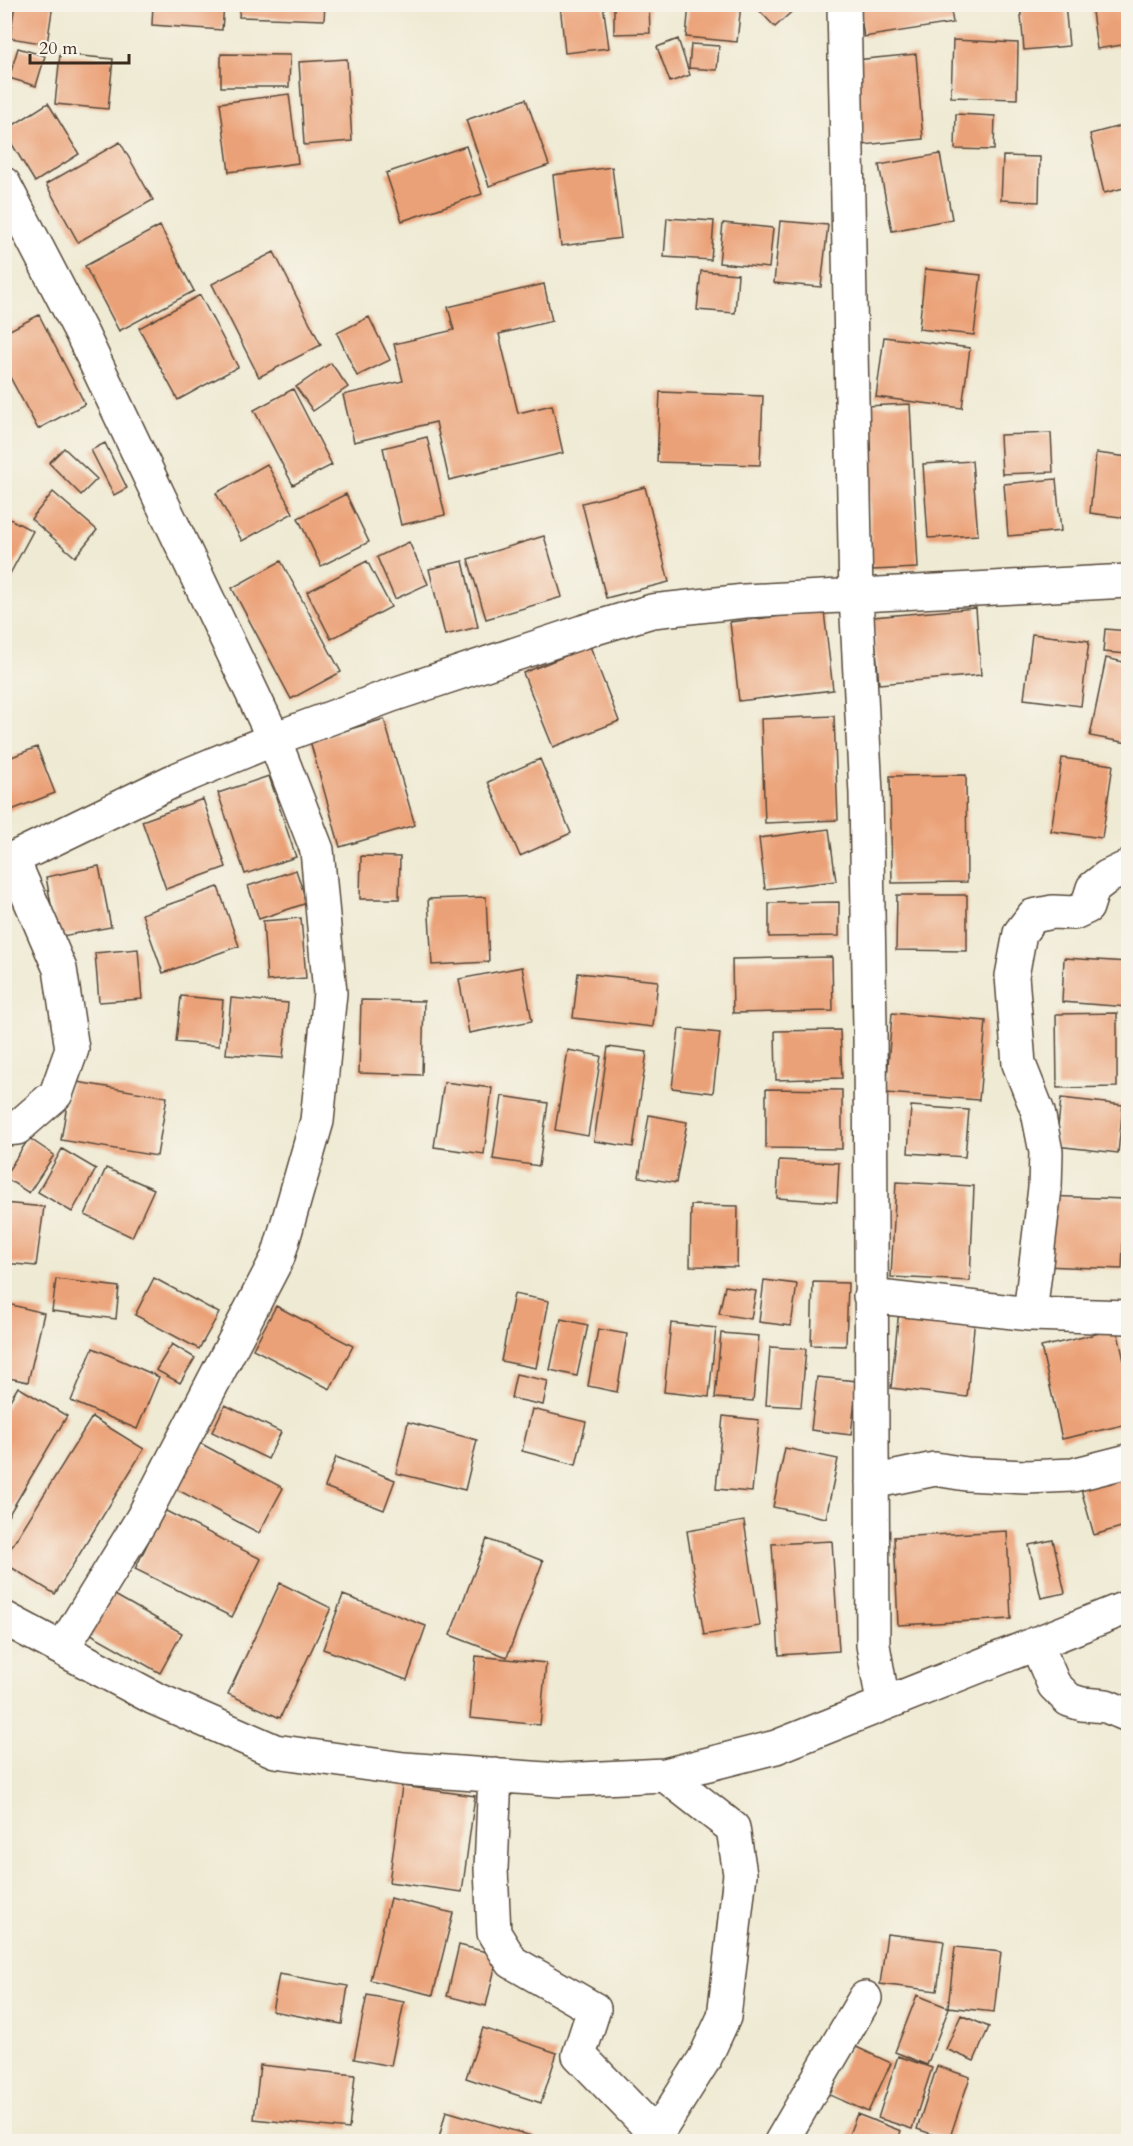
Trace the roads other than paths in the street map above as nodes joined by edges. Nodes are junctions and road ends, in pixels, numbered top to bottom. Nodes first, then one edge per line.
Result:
1 (844, 4) edge
2 (4, 184) edge
3 (1128, 581) edge
4 (856, 596) junction
5 (274, 739) junction
6 (9, 862) edge
7 (1128, 867) edge
8 (4, 1129) edge
9 (870, 1296) junction
10 (1030, 1314) junction
11 (1128, 1317) edge
12 (1128, 1461) edge
13 (872, 1482) junction
14 (1128, 1607) edge
15 (4, 1618) edge
16 (1036, 1643) junction
17 (62, 1649) junction
18 (883, 1703) junction
19 (1128, 1715) edge
20 (495, 1775) junction
21 (665, 1775) junction
22 (865, 1998) dead end
23 (650, 2142) edge
24 (782, 2142) edge

1 - 4 street
2 - 5 street
3 - 4 street
4 - 5 street
4 - 9 street
5 - 6 street
5 - 17 street
6 - 8 street
7 - 10 street
9 - 10 street
9 - 13 street
10 - 11 street
12 - 13 street
13 - 18 street
14 - 16 street
15 - 17 street
16 - 18 street
16 - 19 street
17 - 20 street
18 - 21 street
20 - 21 street
20 - 23 street
21 - 23 street
22 - 24 street

